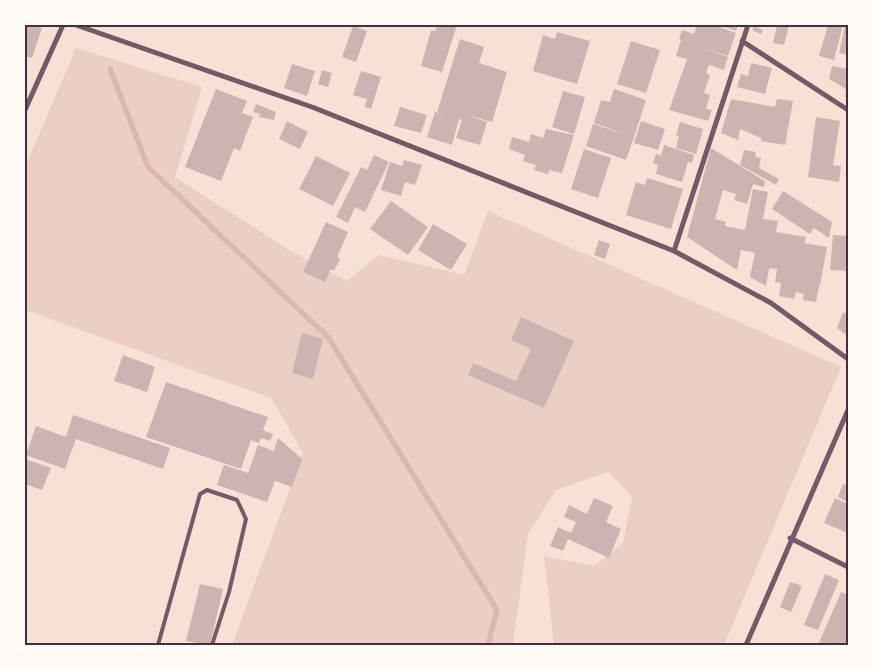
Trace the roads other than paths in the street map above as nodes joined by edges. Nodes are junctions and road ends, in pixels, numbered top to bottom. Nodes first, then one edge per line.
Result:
1 (64, 25) edge
2 (748, 25) edge
3 (78, 26) edge
4 (742, 41) junction
5 (25, 110) edge
6 (848, 110) edge
7 (674, 251) junction
8 (848, 359) edge
9 (848, 410) edge
10 (790, 538) junction
11 (848, 566) edge
12 (158, 645) edge
13 (212, 645) edge
14 (746, 645) edge

1 - 5 street
2 - 4 street
3 - 7 street
4 - 6 street
4 - 7 street
7 - 8 street
9 - 10 street
10 - 11 street
10 - 14 street
12 - 13 lane

